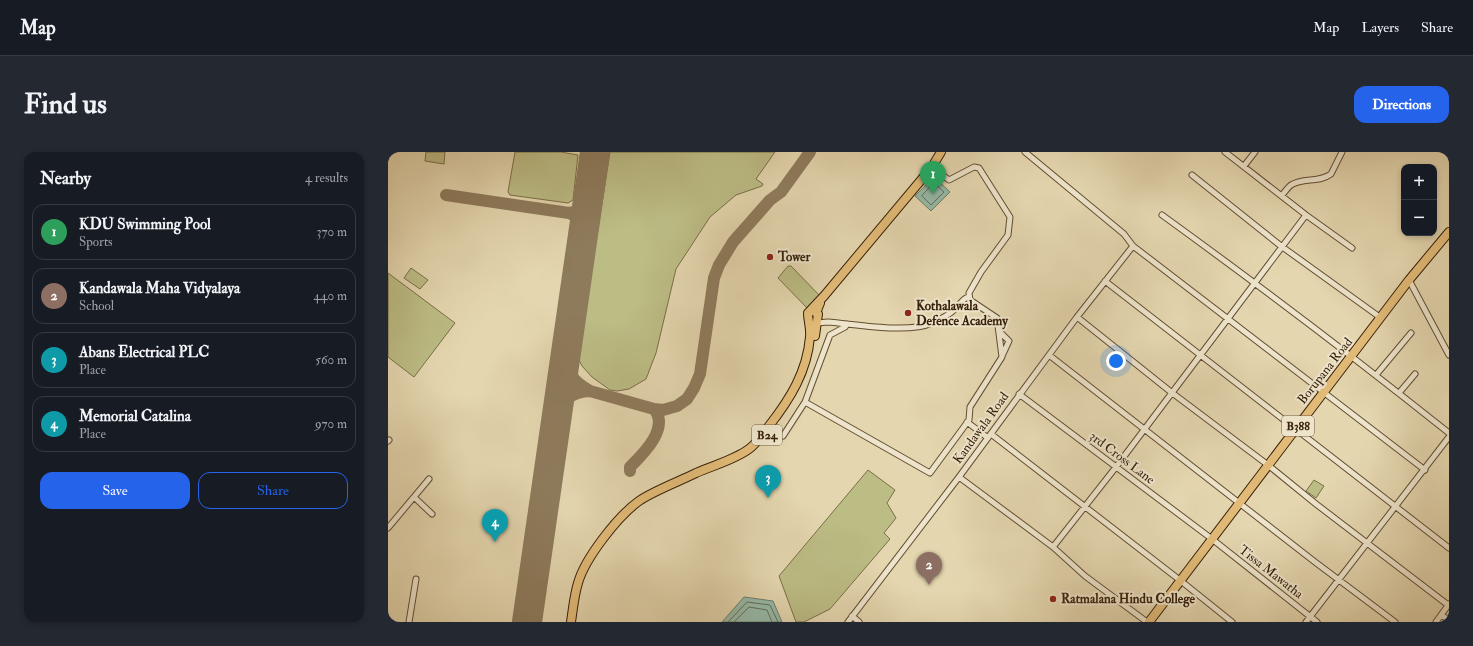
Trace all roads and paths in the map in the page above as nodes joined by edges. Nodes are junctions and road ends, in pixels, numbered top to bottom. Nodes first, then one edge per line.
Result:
1 (941, 152) edge
2 (1025, 152) edge
3 (1225, 152) edge
4 (1255, 152) edge
5 (1342, 152) edge
6 (1244, 166) junction
7 (932, 167) junction
8 (1192, 175) dead end
9 (1282, 195) junction
10 (1306, 214) junction
11 (1162, 216) dead end
12 (1449, 232) edge
13 (1133, 246) junction
14 (1281, 246) junction
15 (1352, 248) dead end
16 (1409, 280) junction
17 (1105, 281) junction
18 (1255, 283) junction
19 (824, 296) junction
20 (968, 297) junction
21 (818, 314) junction
22 (1077, 317) junction
23 (1381, 318) junction
24 (1227, 319) junction
25 (828, 322) junction
26 (817, 323) junction
27 (847, 324) junction
28 (999, 331) junction
29 (1411, 333) dead end
30 (1049, 355) junction
31 (1449, 355) edge
32 (1200, 356) junction
33 (1352, 356) junction
34 (1002, 357) junction
35 (1415, 374) dead end
36 (1376, 375) junction
37 (1172, 392) junction
38 (1324, 392) junction
39 (1399, 393) junction
40 (1019, 394) junction
41 (805, 402) junction
42 (967, 422) junction
43 (1144, 428) junction
44 (1295, 428) junction
45 (1449, 433) edge
46 (783, 436) dead end
47 (989, 436) junction
48 (1449, 437) edge
49 (1268, 465) junction
50 (1116, 467) junction
51 (1425, 470) junction
52 (959, 477) junction
53 (429, 479) dead end
54 (661, 490) junction
55 (414, 497) junction
56 (1239, 503) junction
57 (1084, 506) junction
58 (1396, 507) junction
59 (432, 514) dead end
60 (388, 528) edge
61 (1212, 539) junction
62 (1367, 543) junction
63 (1053, 546) junction
64 (1449, 548) edge
65 (416, 579) dead end
66 (1339, 580) junction
67 (1181, 581) junction
68 (1449, 604) edge
69 (1441, 614) junction
70 (852, 616) junction
71 (1310, 617) junction
72 (1449, 620) edge
73 (409, 622) edge
74 (571, 622) edge
75 (848, 622) edge
76 (859, 622) edge
77 (1148, 622) edge
78 (1232, 622) edge
79 (1306, 622) edge
80 (1317, 622) edge
81 (1395, 622) edge
82 (1436, 622) edge

1 - 7 main road, B24
2 - 13 street
3 - 6 street
4 - 6 street
5 - 9 street
6 - 9 street
7 - 19 main road, B24
7 - 20 street
8 - 14 street
9 - 10 street
10 - 14 street
10 - 15 street
11 - 18 street
12 - 16 main road, Borupana Road / B388
13 - 17 street, Kandawala Road
13 - 24 street
14 - 18 street
14 - 23 street
16 - 23 main road, Borupana Road / B388
16 - 31 street
17 - 22 street, Kandawala Road
17 - 32 street
18 - 24 street
18 - 33 street
19 - 21 main road, B24
19 - 54 main road, B24
20 - 27 street
20 - 28 street
21 - 25 street
21 - 26 main road, B24
22 - 30 street, Kandawala Road
22 - 37 street
23 - 33 main road, Borupana Road / B388
24 - 32 street
24 - 38 street
25 - 26 street
25 - 27 street
26 - 54 main road, B24
27 - 41 street
28 - 34 street
28 - 34 street
29 - 36 street
30 - 40 street, Kandawala Road
30 - 43 street
32 - 37 street
32 - 44 street
33 - 36 street
33 - 38 main road, Borupana Road / B388
34 - 42 street
35 - 39 street
36 - 39 street
37 - 43 street
37 - 49 street
38 - 44 main road, Borupana Road / B388
38 - 51 street
39 - 45 street
40 - 47 street, Kandawala Road
40 - 50 street, 3rd Cross Lane
41 - 42 street
41 - 46 street
42 - 47 street
43 - 50 street
43 - 56 street
44 - 49 main road, Borupana Road / B388
44 - 58 street
47 - 52 street, Kandawala Road
47 - 57 street
48 - 51 street
49 - 56 main road, Borupana Road / B388
49 - 62 street
50 - 57 street
50 - 61 street, 3rd Cross Lane
51 - 58 street
52 - 63 street
52 - 70 street, Kandawala Road
53 - 55 street
54 - 74 main road, B24
55 - 59 street
55 - 60 street
56 - 61 main road, Borupana Road / B388
56 - 66 street
57 - 63 street
57 - 67 street
58 - 62 street
58 - 64 street
61 - 67 main road, Borupana Road / B388
61 - 71 street, Tissa Mawatha
62 - 66 street
62 - 68 street
63 - 77 street
65 - 73 street
66 - 71 street
66 - 81 street
67 - 77 main road, Borupana Road / B388
67 - 78 street
68 - 69 street
69 - 72 street
69 - 82 street
70 - 75 street, Kandawala Road
70 - 76 street
71 - 79 street
71 - 80 street, Tissa Mawatha

